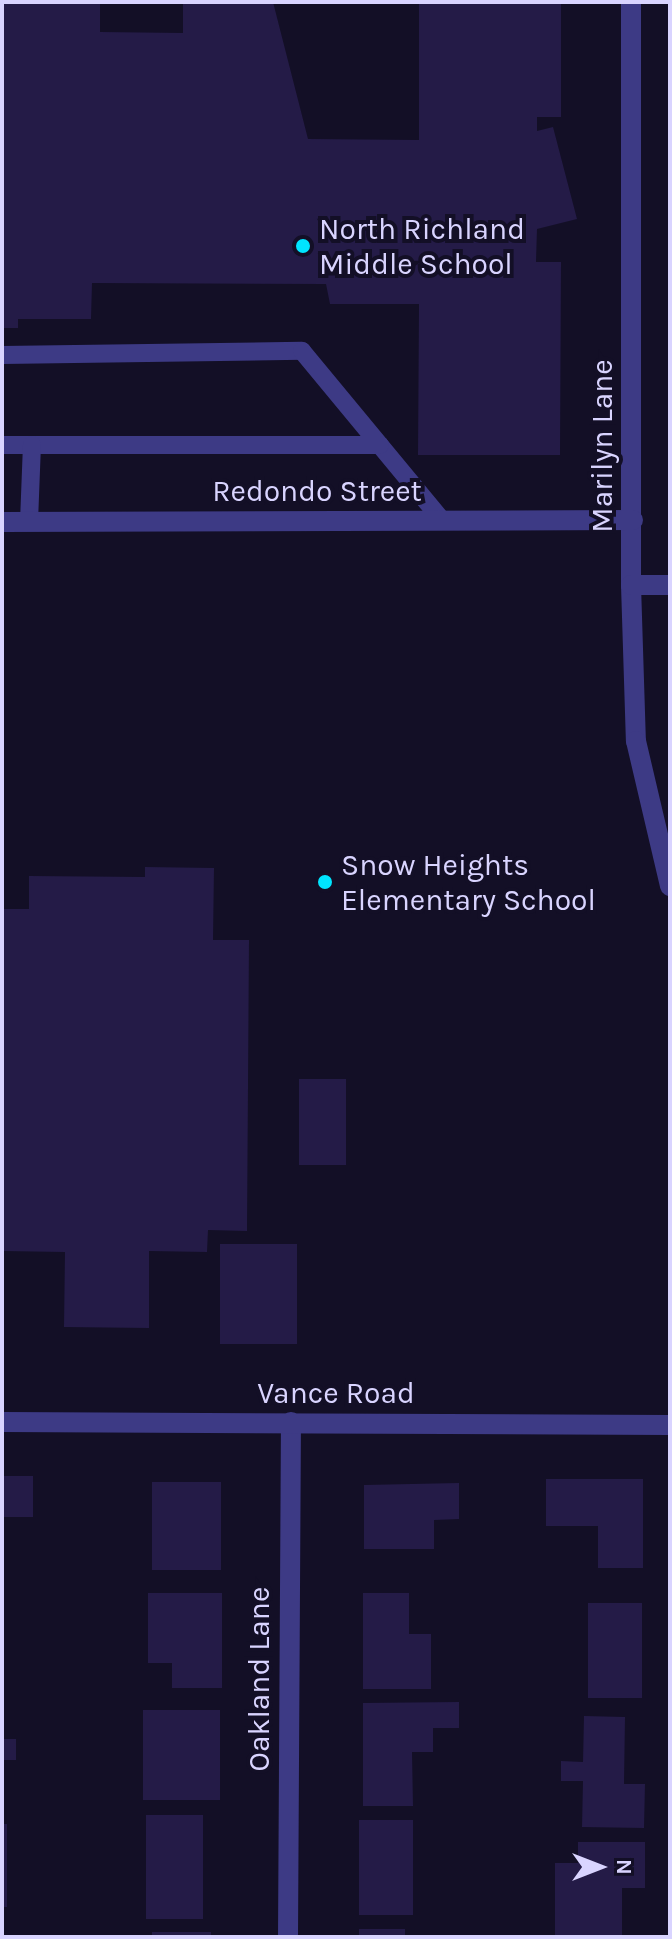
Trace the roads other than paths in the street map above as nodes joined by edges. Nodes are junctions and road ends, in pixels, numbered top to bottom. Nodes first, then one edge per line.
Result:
1 (631, 2) edge
2 (2, 355) edge
3 (2, 445) edge
4 (32, 445) junction
5 (380, 445) junction
6 (442, 520) junction
7 (633, 520) junction
8 (2, 522) edge
9 (29, 522) junction
10 (631, 585) junction
11 (670, 585) edge
12 (670, 886) edge
13 (2, 1422) edge
14 (291, 1422) junction
15 (670, 1425) edge
16 (288, 1937) edge

1 - 7 street, Marilyn Lane
2 - 5 lane
3 - 4 lane
4 - 5 lane
4 - 9 lane
5 - 6 lane
6 - 7 street, Redondo Street
6 - 9 street, Redondo Street
7 - 10 street, Marilyn Lane
8 - 9 street, Redondo Street
10 - 11 street
10 - 12 street, Marilyn Lane
13 - 14 street, Vance Road
14 - 15 street, Vance Road
14 - 16 street, Oakland Lane

